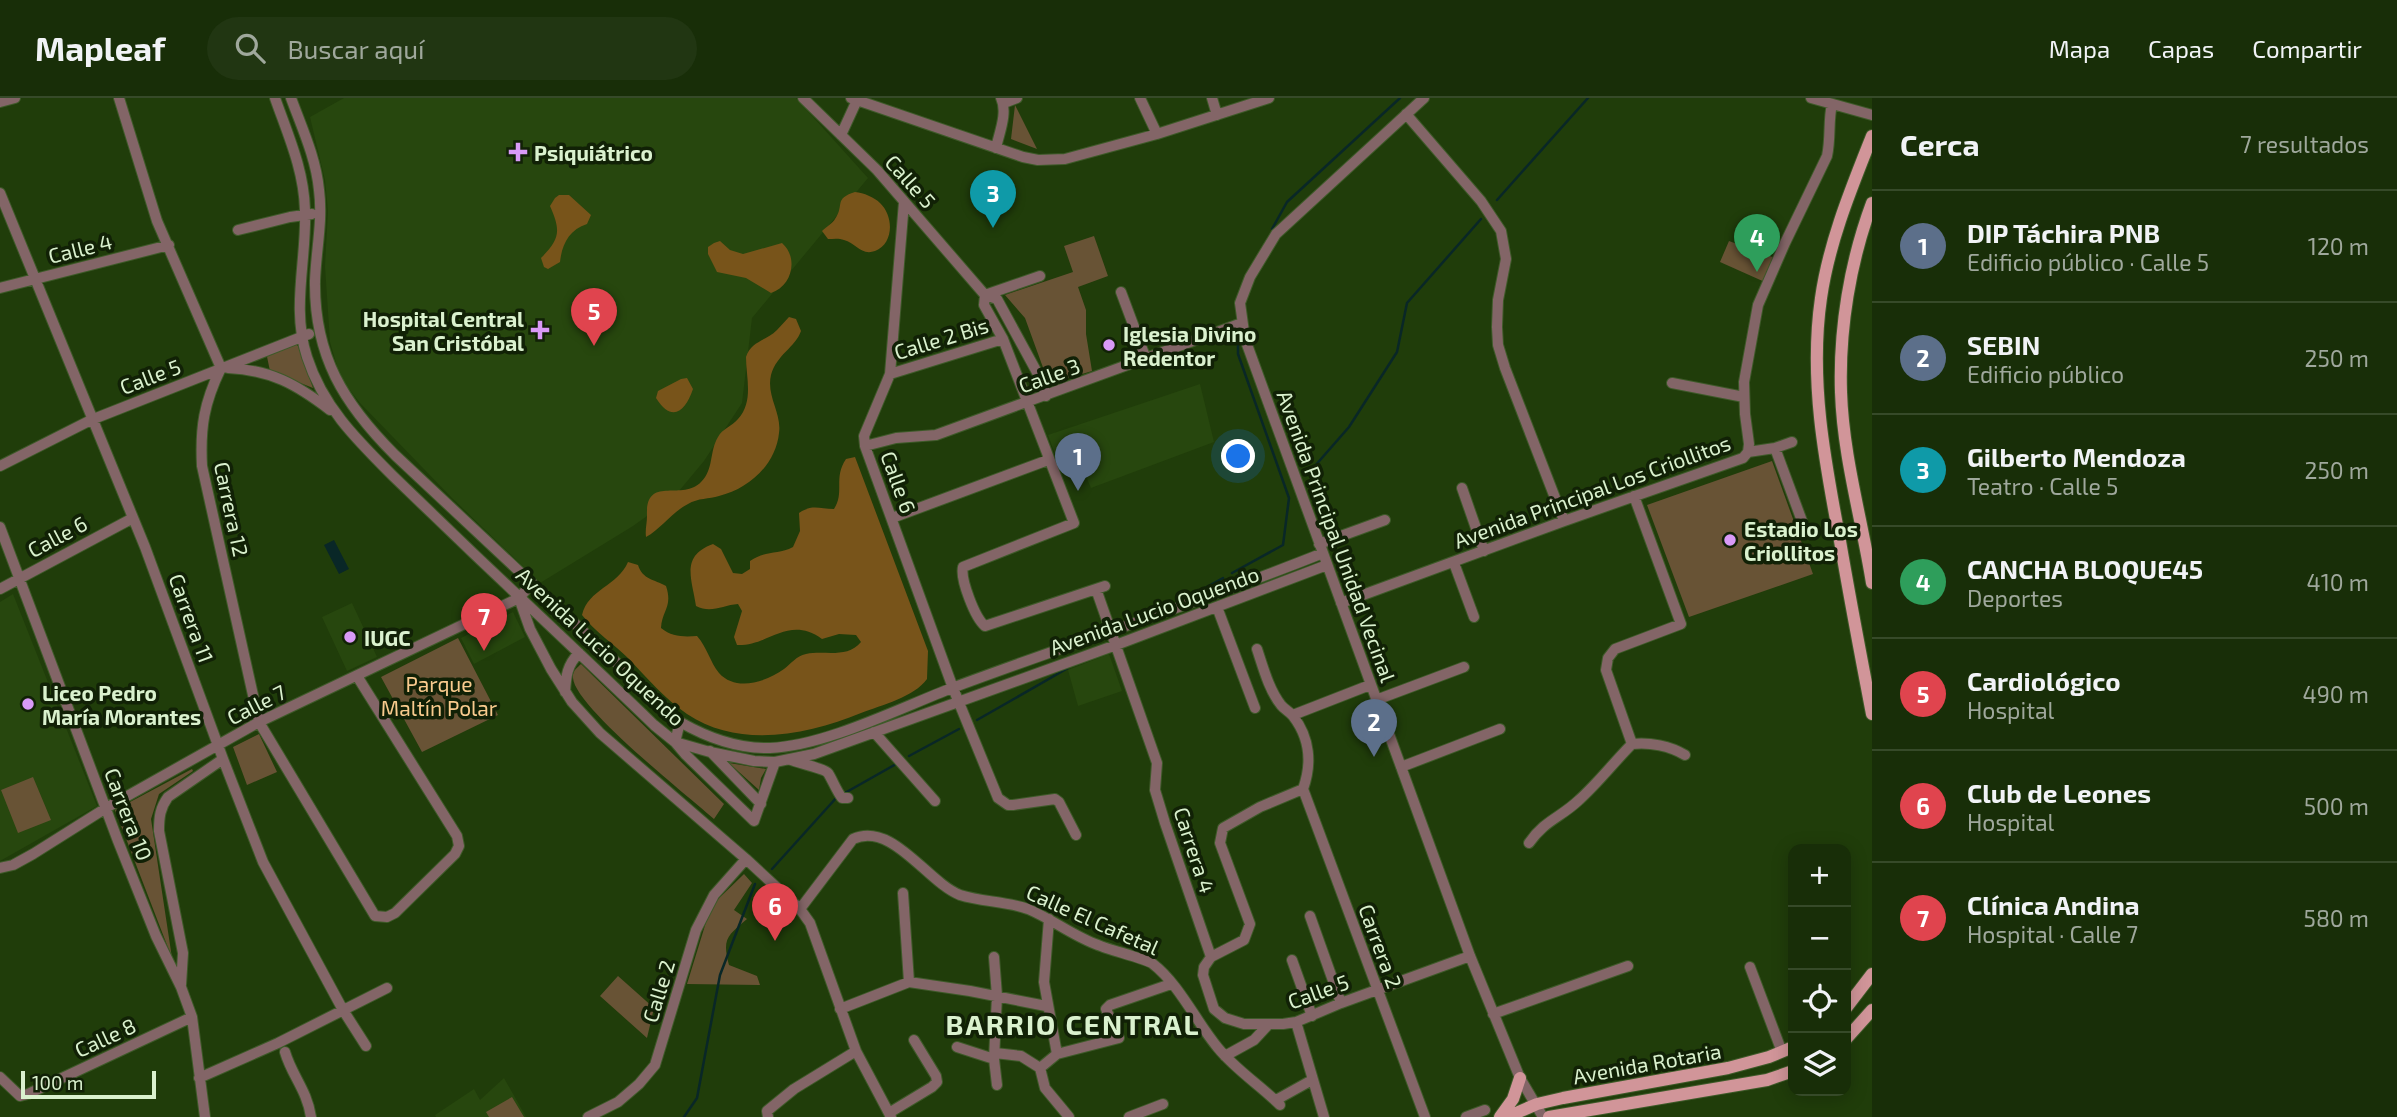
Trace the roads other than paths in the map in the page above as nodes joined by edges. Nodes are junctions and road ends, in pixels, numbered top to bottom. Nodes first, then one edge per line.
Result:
1 (15, 98) edge
2 (119, 98) edge
3 (275, 98) edge
4 (291, 98) edge
5 (803, 98) edge
6 (1017, 98) edge
7 (1140, 98) edge
8 (1212, 98) edge
9 (1269, 98) edge
10 (1424, 98) edge
11 (1811, 98) edge
12 (855, 99) edge
13 (1003, 101) edge
14 (0, 102) edge
15 (1832, 104) junction
16 (1406, 114) junction
17 (1217, 115) junction
18 (1872, 115) edge
19 (1157, 134) junction
20 (841, 135) junction
21 (1872, 136) edge
22 (996, 148) junction
23 (0, 193) edge
24 (904, 202) junction
25 (1872, 203) edge
26 (305, 214) junction
27 (321, 215) junction
28 (237, 230) dead end
29 (169, 245) junction
30 (1040, 275) dead end
31 (35, 279) junction
32 (0, 288) edge
33 (1121, 292) dead end
34 (985, 295) junction
35 (1242, 323) junction
36 (318, 331) junction
37 (302, 335) junction
38 (1003, 339) junction
39 (264, 350) junction
40 (1146, 359) junction
41 (221, 368) junction
42 (264, 373) junction
43 (890, 374) junction
44 (1671, 383) dead end
45 (1046, 396) junction
46 (1744, 397) junction
47 (1028, 403) junction
48 (336, 415) junction
49 (91, 420) junction
50 (1792, 442) dead end
51 (865, 446) junction
52 (1774, 448) junction
53 (1748, 452) junction
54 (395, 455) junction
55 (1048, 460) junction
56 (0, 466) edge
57 (384, 467) junction
58 (1462, 488) dead end
59 (1634, 496) junction
60 (133, 518) junction
61 (892, 518) junction
62 (1385, 520) dead end
63 (1564, 521) junction
64 (1802, 521) dead end
65 (0, 527) edge
66 (1321, 549) junction
67 (1484, 551) junction
68 (1454, 563) junction
69 (1327, 565) junction
70 (19, 578) junction
71 (532, 583) junction
72 (1872, 583) edge
73 (0, 589) edge
74 (519, 598) junction
75 (1341, 603) junction
76 (1217, 607) junction
77 (1474, 617) dead end
78 (1112, 632) junction
79 (1116, 645) junction
80 (1257, 649) dead end
81 (579, 653) junction
82 (1464, 667) dead end
83 (357, 676) junction
84 (1370, 685) junction
85 (953, 688) junction
86 (565, 692) junction
87 (1376, 700) junction
88 (959, 701) junction
89 (1255, 708) dead end
90 (1872, 714) edge
91 (1293, 715) junction
92 (259, 722) junction
93 (680, 722) junction
94 (1500, 729) dead end
95 (874, 732) junction
96 (705, 735) junction
97 (675, 742) junction
98 (1632, 744) junction
99 (217, 745) junction
100 (710, 752) junction
101 (1685, 755) dead end
102 (223, 760) junction
103 (791, 760) junction
104 (775, 762) junction
105 (1401, 767) junction
106 (1303, 789) junction
107 (848, 798) dead end
108 (935, 800) dead end
109 (761, 804) junction
110 (106, 808) junction
111 (1076, 835) dead end
112 (1529, 843) dead end
113 (746, 859) junction
114 (0, 868) edge
115 (903, 893) dead end
116 (800, 909) junction
117 (1310, 916) dead end
118 (1049, 919) junction
119 (1470, 956) junction
120 (994, 957) dead end
121 (1211, 957) junction
122 (1292, 960) dead end
123 (1628, 965) dead end
124 (1750, 967) dead end
125 (1872, 974) edge
126 (909, 982) junction
127 (1171, 984) junction
128 (181, 987) junction
129 (387, 988) dead end
130 (1376, 990) junction
131 (997, 996) junction
132 (1851, 1002) edge
133 (1340, 1003) junction
134 (1046, 1006) junction
135 (840, 1009) junction
136 (344, 1010) junction
137 (1872, 1010) edge
138 (1493, 1014) junction
139 (1312, 1016) junction
140 (192, 1017) junction
141 (1296, 1022) junction
142 (1269, 1024) junction
143 (1851, 1033) edge
144 (914, 1040) dead end
145 (366, 1046) dead end
146 (957, 1047) dead end
147 (1788, 1050) edge
148 (856, 1051) junction
149 (285, 1052) dead end
150 (1057, 1054) junction
151 (995, 1056) junction
152 (1225, 1056) junction
153 (1040, 1068) junction
154 (1788, 1073) edge
155 (0, 1077) edge
156 (199, 1078) junction
157 (1520, 1078) junction
158 (1312, 1080) junction
159 (997, 1085) dead end
160 (1163, 1104) dead end
161 (1536, 1104) junction
162 (1485, 1110) dead end
163 (890, 1115) edge
164 (1136, 1116) edge
165 (205, 1117) edge
166 (312, 1117) edge
167 (588, 1117) edge
168 (768, 1117) edge
169 (1069, 1117) edge
170 (1324, 1117) edge
171 (1425, 1117) edge
172 (1466, 1117) edge
173 (1500, 1117) edge
174 (1507, 1117) edge
175 (1543, 1117) edge
176 (1549, 1117) edge

1 - 14 street
2 - 29 street
3 - 26 street, Avenida Lucio Oquendo
4 - 27 street, Avenida Lucio Oquendo
5 - 20 street, Calle 5
6 - 13 street
7 - 19 street
8 - 17 street
9 - 17 street
10 - 16 street, Avenida Principal Unidad Vecinal
11 - 15 street
12 - 20 street
12 - 22 street
13 - 22 street
15 - 18 street
15 - 46 street, Avenida Principal Los Criollitos
16 - 35 street, Avenida Principal Unidad Vecinal
16 - 63 street
17 - 19 street
19 - 22 street
20 - 24 street, Calle 5
21 - 90 main road
23 - 31 street, Carrera 11
24 - 34 street, Calle 5
24 - 43 street, Calle 6
25 - 72 main road
26 - 27 street
26 - 28 street
26 - 37 street, Avenida Lucio Oquendo
27 - 36 street, Avenida Lucio Oquendo
29 - 31 street, Calle 4
29 - 41 street
30 - 34 street
31 - 32 street, Calle 4
31 - 49 street, Carrera 11
33 - 40 street
34 - 38 street, Calle 5
34 - 45 street, Calle 5
35 - 40 street, Calle 3
35 - 66 street, Avenida Principal Unidad Vecinal
36 - 37 street, Calle 5
36 - 54 street, Avenida Lucio Oquendo
37 - 39 street, Calle 5
37 - 48 street, Avenida Lucio Oquendo
38 - 43 street, Calle 2 Bis
38 - 47 street, Calle 5
39 - 41 street, Calle 5
39 - 42 street
40 - 45 street, Calle 3
41 - 42 street
41 - 49 street, Calle 5
41 - 92 street, Carrera 12
42 - 48 street
43 - 51 street, Calle 6
44 - 46 street
45 - 47 street, Calle 3
46 - 53 street, Avenida Principal Los Criollitos
47 - 51 street, Calle 3
47 - 55 street, Calle 5
48 - 57 street, Avenida Lucio Oquendo
49 - 56 street, Calle 5
49 - 60 street, Carrera 11
50 - 52 street
51 - 61 street, Calle 6
52 - 53 street
52 - 64 street
53 - 59 street, Avenida Principal Los Criollitos
54 - 57 street
54 - 71 street, Avenida Lucio Oquendo
55 - 61 street
55 - 78 street, Calle 5
57 - 74 street, Avenida Lucio Oquendo
58 - 67 street
59 - 63 street, Avenida Principal Los Criollitos
59 - 98 street
60 - 70 street, Calle 6
60 - 99 street, Carrera 11
61 - 85 street, Calle 6
62 - 66 street, Avenida Lucio Oquendo
63 - 67 street, Avenida Principal Los Criollitos
65 - 70 street, Carrera 10
66 - 69 street, Avenida Principal Unidad Vecinal
66 - 78 street, Avenida Lucio Oquendo
67 - 68 street, Avenida Principal Los Criollitos
68 - 75 street, Avenida Principal Los Criollitos
68 - 77 street
69 - 75 street, Avenida Principal Unidad Vecinal
69 - 76 street, Avenida Lucio Oquendo
70 - 73 street, Calle 6
70 - 110 street, Carrera 10
71 - 74 street, Calle 7
71 - 93 street, Avenida Lucio Oquendo
74 - 81 street, Avenida Lucio Oquendo
74 - 83 street, Calle 7
74 - 86 street
75 - 84 street, Avenida Principal Unidad Vecinal
76 - 79 street, Avenida Lucio Oquendo
76 - 89 street
78 - 79 street, Carrera 4
78 - 85 street, Avenida Lucio Oquendo
79 - 88 street, Avenida Lucio Oquendo
79 - 121 street, Carrera 4
80 - 91 street
81 - 86 street
81 - 97 street, Avenida Lucio Oquendo
82 - 87 street
83 - 92 street, Calle 7
83 - 92 street, Carrera 12
84 - 87 street, Avenida Principal Unidad Vecinal
84 - 91 street
85 - 88 street
85 - 96 street, Avenida Lucio Oquendo
86 - 113 street
87 - 105 street, Avenida Principal Unidad Vecinal
88 - 95 street, Avenida Lucio Oquendo
88 - 111 street
91 - 106 street
92 - 99 street, Calle 7
93 - 96 street, Avenida Lucio Oquendo
93 - 97 street
94 - 105 street
95 - 103 street, Avenida Lucio Oquendo
95 - 108 street
96 - 100 street
97 - 100 street, Avenida Lucio Oquendo
97 - 109 street
98 - 101 street
98 - 112 street
99 - 102 street, Carrera 11
99 - 110 street, Calle 7
100 - 104 street, Avenida Lucio Oquendo
100 - 109 street
102 - 128 street
102 - 136 street, Carrera 11
103 - 104 street, Avenida Lucio Oquendo
103 - 107 street
104 - 109 street
105 - 119 street, Avenida Principal Unidad Vecinal
106 - 121 street
106 - 130 street, Carrera 2
110 - 114 street, Calle 7
110 - 128 street, Carrera 10
113 - 116 street
113 - 167 street, Calle 2
115 - 126 street
116 - 118 street, Calle El Cafetal
116 - 135 street
117 - 133 street
118 - 127 street, Calle El Cafetal
118 - 134 street
119 - 130 street, Calle 5
119 - 138 street, Avenida Principal Unidad Vecinal
120 - 131 street
121 - 142 street, Carrera 4
122 - 139 street
123 - 138 street
124 - 147 street
125 - 132 main road
126 - 131 street
126 - 135 street
127 - 150 street
127 - 152 street, Calle El Cafetal
128 - 140 street, Carrera 10
129 - 136 street
130 - 133 street, Calle 5
130 - 171 street, Carrera 2
131 - 134 street
131 - 151 street
133 - 139 street, Calle 5
134 - 150 street
135 - 148 street
136 - 145 street, Carrera 11
136 - 156 street
137 - 143 main road
138 - 157 street, Avenida Principal Unidad Vecinal
139 - 141 street, Calle 5
140 - 155 street, Calle 8
140 - 156 street, Carrera 10
141 - 142 street, Calle 5
141 - 158 street
142 - 152 street, Calle 5
144 - 163 street
146 - 151 street
147 - 161 main road, Avenida Rotaria
148 - 163 street
148 - 168 street
149 - 166 street
150 - 153 street
151 - 153 street
151 - 159 street
152 - 158 street, Calle El Cafetal
153 - 169 street
154 - 176 main road, Avenida Rotaria
156 - 165 street, Carrera 10
157 - 161 street, Avenida Principal Unidad Vecinal
157 - 173 main road
158 - 170 street
160 - 164 street
161 - 174 main road, Avenida Rotaria
161 - 175 street, Avenida Principal Unidad Vecinal
162 - 172 street

